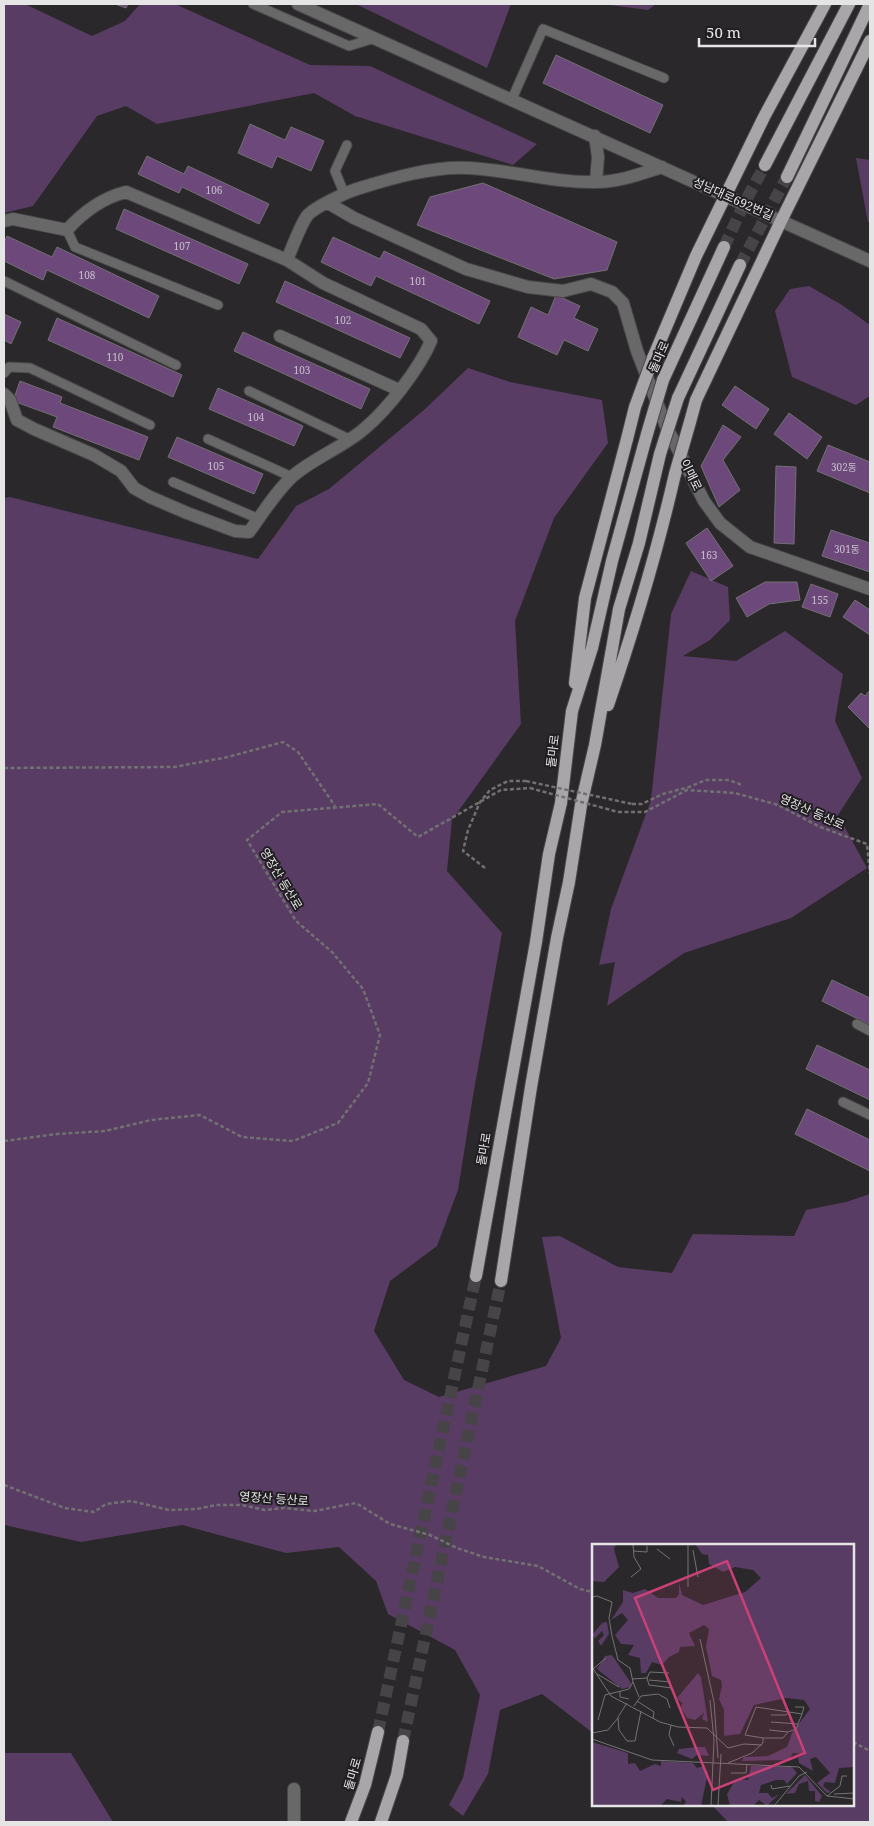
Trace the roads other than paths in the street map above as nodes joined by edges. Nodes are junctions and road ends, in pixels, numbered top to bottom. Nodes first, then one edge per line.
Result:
1 (253, 4) edge
2 (298, 4) edge
3 (826, 4) edge
4 (849, 4) edge
5 (870, 4) edge
6 (376, 38) junction
7 (870, 41) edge
8 (664, 78) dead end
9 (512, 99) junction
10 (595, 136) junction
11 (347, 145) dead end
12 (765, 164) tunnel mouth
13 (662, 167) junction
14 (787, 177) tunnel mouth
15 (596, 182) junction
16 (344, 193) junction
17 (726, 196) junction
18 (328, 202) junction
19 (781, 220) junction
20 (4, 221) edge
21 (67, 230) junction
22 (724, 247) tunnel mouth
23 (287, 260) junction
24 (870, 262) edge
25 (740, 265) tunnel mouth
26 (4, 282) edge
27 (218, 305) dead end
28 (280, 336) dead end
29 (176, 365) dead end
30 (4, 373) edge
31 (399, 390) junction
32 (249, 391) dead end
33 (4, 394) edge
34 (150, 425) dead end
35 (208, 439) dead end
36 (349, 439) junction
37 (292, 477) junction
38 (172, 482) dead end
39 (259, 519) junction
40 (870, 589) edge
41 (572, 710) junction
42 (595, 745) junction
43 (857, 1024) dead end
44 (870, 1031) edge
45 (843, 1102) dead end
46 (870, 1115) edge
47 (476, 1276) tunnel mouth
48 (501, 1281) tunnel mouth
49 (378, 1732) tunnel mouth
50 (403, 1741) tunnel mouth
51 (294, 1789) dead end
52 (294, 1822) edge
53 (351, 1822) edge
54 (381, 1822) edge

1 - 6 lane
2 - 6 street, 성남대로692번길
3 - 17 main road
4 - 12 main road
5 - 14 main road
6 - 9 street, 성남대로692번길
7 - 19 main road
8 - 9 lane
9 - 10 street, 성남대로692번길
10 - 13 street, 성남대로692번길
10 - 15 street
11 - 16 lane
13 - 15 street
13 - 17 street, 성남대로692번길
15 - 16 street
16 - 18 street
17 - 19 street, 성남대로692번길
17 - 41 main road, bridge
18 - 23 street
18 - 40 street, 이매로
19 - 24 street, 성남대로692번길
19 - 42 main road, bridge
20 - 21 street
21 - 23 street
21 - 27 lane
22 - 41 main road, 돌마로, bridge
23 - 31 street
25 - 42 main road, bridge
26 - 29 lane
28 - 31 street
30 - 34 lane
31 - 36 street
32 - 36 lane
33 - 39 street
35 - 37 lane
36 - 37 street
37 - 39 street
38 - 39 lane
41 - 47 main road, 돌마로
42 - 48 main road
43 - 44 lane
45 - 46 lane
49 - 53 main road, 돌마로
50 - 54 main road
51 - 52 street

